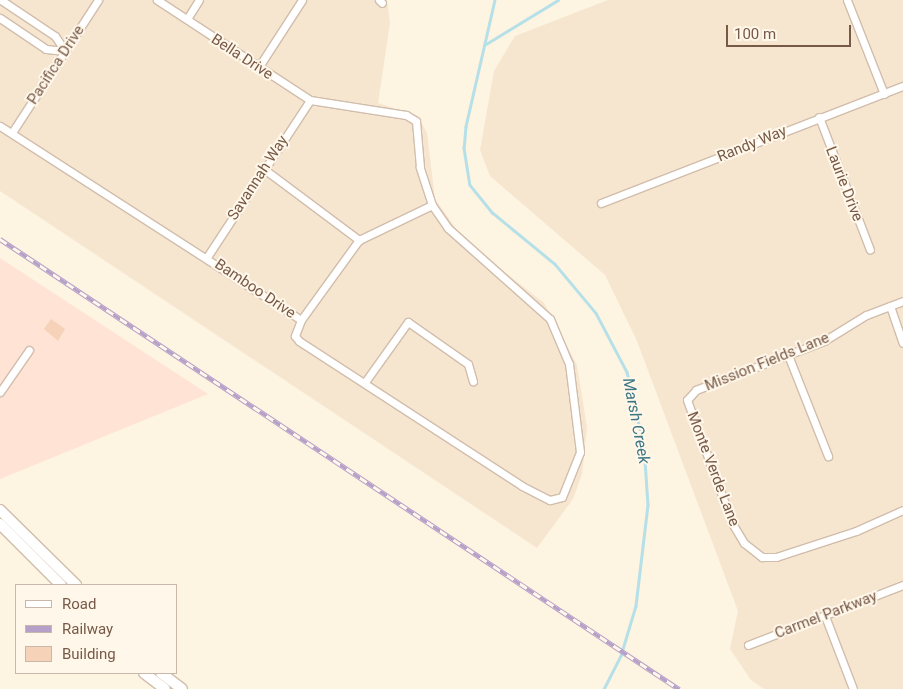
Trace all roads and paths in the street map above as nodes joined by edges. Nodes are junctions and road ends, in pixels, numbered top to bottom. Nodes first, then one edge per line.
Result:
1 (1, 0) edge
2 (98, 0) edge
3 (157, 0) edge
4 (200, 0) edge
5 (302, 0) edge
6 (847, 0) edge
7 (0, 18) edge
8 (187, 19) junction
9 (65, 51) junction
10 (258, 68) junction
11 (903, 86) edge
12 (884, 94) junction
13 (310, 100) junction
14 (819, 118) junction
15 (0, 126) edge
16 (13, 131) junction
17 (264, 169) junction
18 (602, 204) dead end
19 (432, 205) junction
20 (360, 240) junction
21 (870, 250) dead end
22 (207, 257) junction
23 (903, 301) edge
24 (890, 306) junction
25 (301, 320) junction
26 (903, 343) edge
27 (29, 350) dead end
28 (788, 355) junction
29 (473, 381) dead end
30 (365, 382) junction
31 (0, 392) edge
32 (687, 400) joint
33 (828, 456) dead end
34 (0, 510) edge
35 (903, 510) edge
36 (0, 524) edge
37 (60, 584) edge
38 (75, 584) edge
39 (903, 585) edge
40 (825, 616) junction
41 (748, 645) dead end
42 (145, 674) edge
43 (162, 674) edge
44 (165, 689) edge
45 (182, 689) edge
46 (853, 689) edge

1 - 9 street
2 - 9 street, Pacifica Drive
3 - 8 street, Bella Drive
4 - 8 street
5 - 10 street
6 - 12 street
7 - 9 street
8 - 10 street, Bella Drive
9 - 16 street, Pacifica Drive
10 - 13 street, Bella Drive
11 - 12 street, Randy Way
12 - 14 street, Randy Way
13 - 17 street, Savannah Way
13 - 19 street, Bella Drive
14 - 18 street, Randy Way
14 - 21 street, Laurie Drive
15 - 16 street, Bamboo Drive
16 - 22 street, Bamboo Drive
17 - 20 street
17 - 22 street, Savannah Way
19 - 20 street, Bamboo Drive
19 - 30 street
20 - 25 street, Bamboo Drive
22 - 25 street, Bamboo Drive
23 - 24 street, Mission Fields Lane
24 - 26 street
24 - 28 street, Mission Fields Lane
25 - 30 street
27 - 31 street
28 - 32 street, Mission Fields Lane
28 - 33 street
29 - 30 street
32 - 35 street, Monte Verde Lane
34 - 38 street
36 - 37 street
39 - 40 street, Carmel Parkway
40 - 41 street, Carmel Parkway
40 - 46 street
42 - 44 street
43 - 45 street

